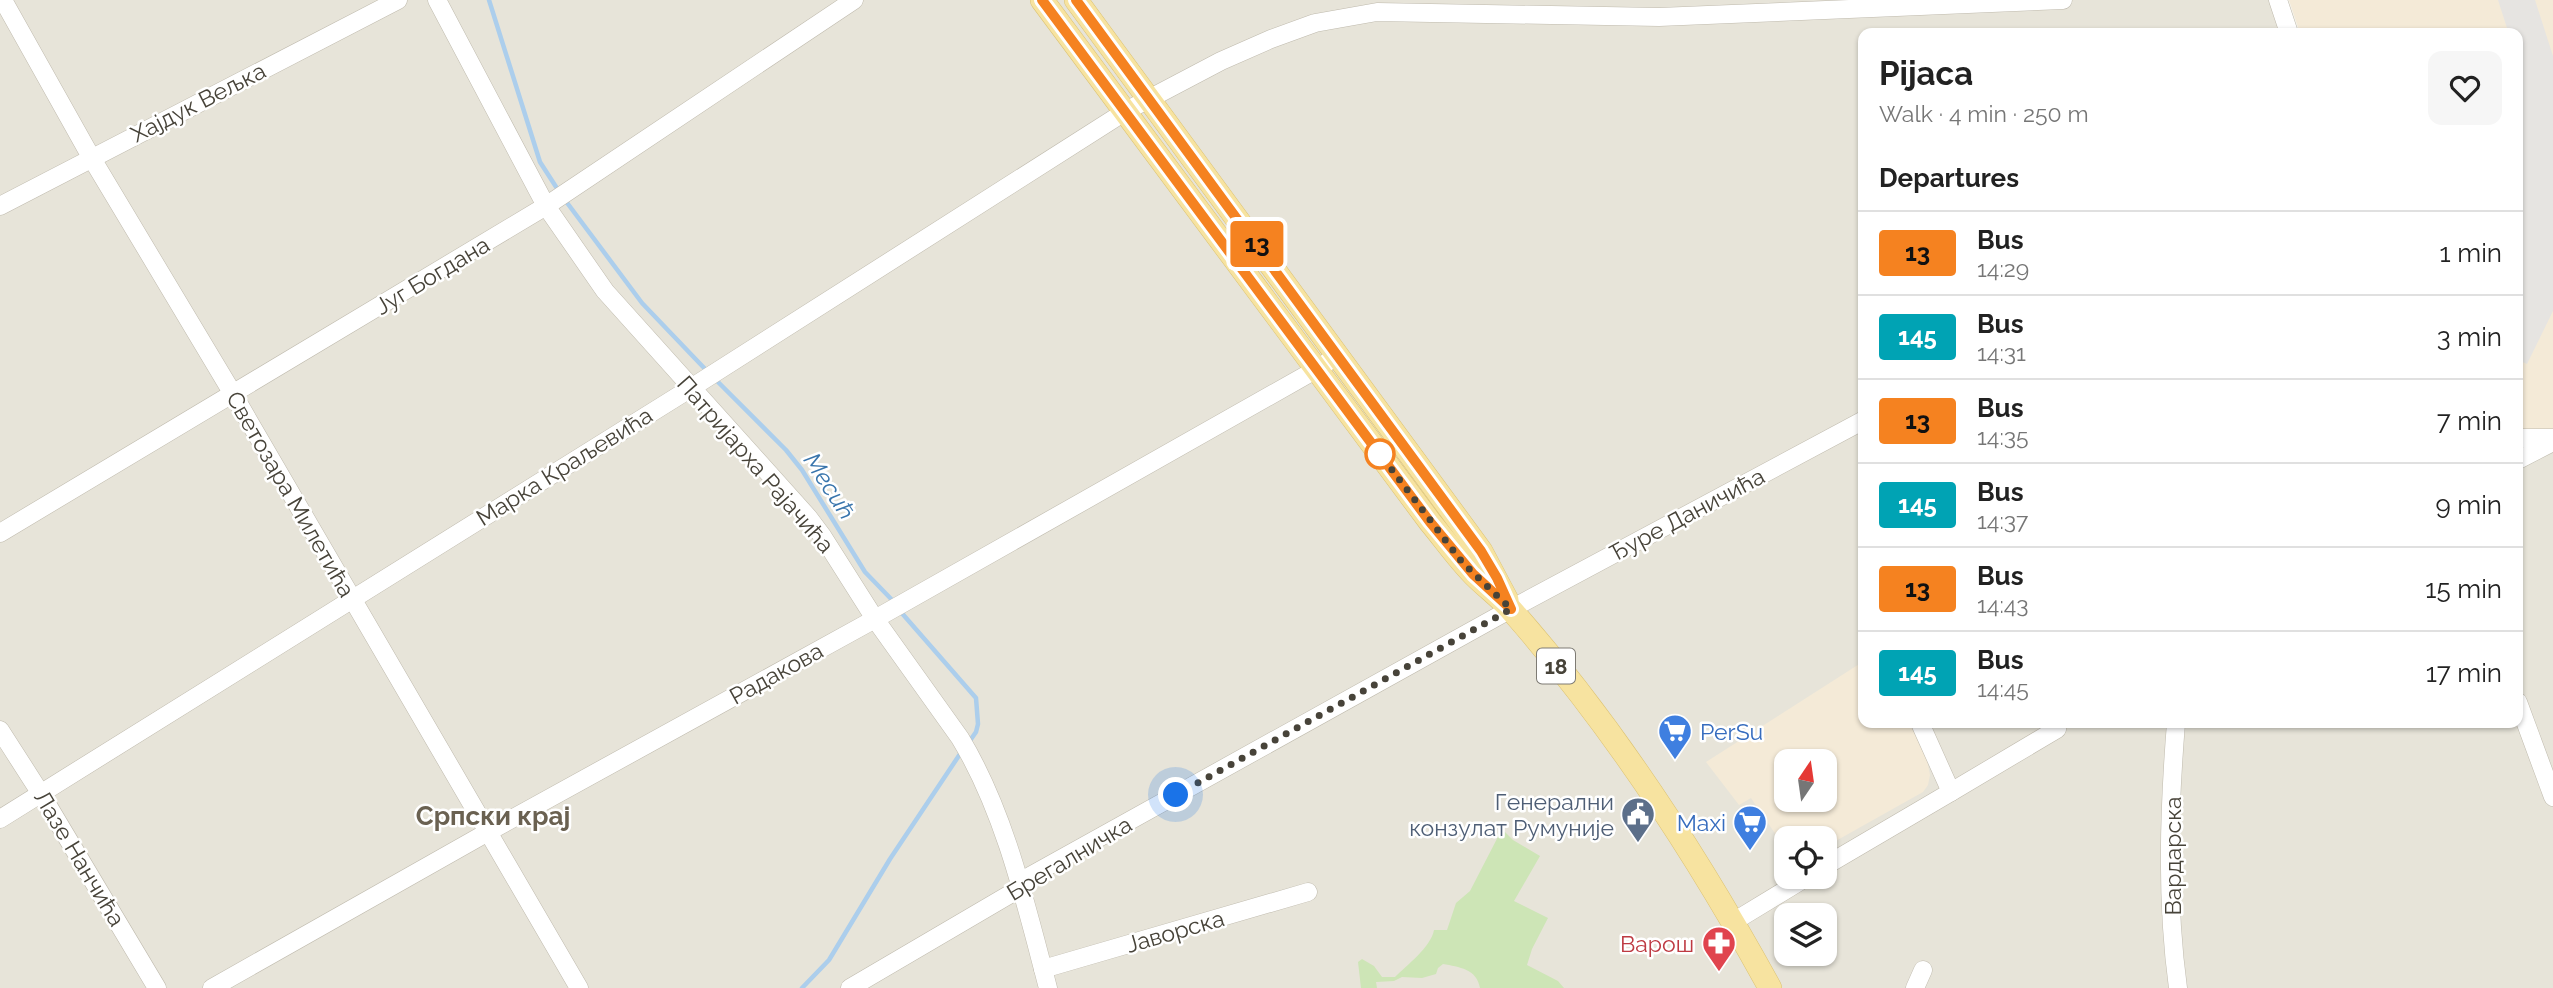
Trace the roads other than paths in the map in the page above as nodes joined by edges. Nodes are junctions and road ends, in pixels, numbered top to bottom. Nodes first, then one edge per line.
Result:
1 (3, 0) edge
2 (398, 0) edge
3 (437, 0) edge
4 (854, 0) edge
5 (1042, 0) edge
6 (1076, 0) edge
7 (2063, 0) edge
8 (2278, 0) edge
9 (1375, 6) edge
10 (2287, 28) edge
11 (1151, 99) junction
12 (1126, 111) junction
13 (91, 157) junction
14 (550, 204) junction
15 (0, 206) edge
16 (1338, 355) junction
17 (1317, 369) junction
18 (698, 383) junction
19 (233, 394) junction
20 (1858, 423) edge
21 (2523, 438) edge
22 (2553, 440) edge
23 (2523, 457) edge
24 (0, 533) edge
25 (351, 598) junction
26 (1511, 609) junction
27 (882, 615) junction
28 (2523, 716) edge
29 (1922, 728) edge
30 (2176, 728) edge
31 (2057, 729) dead end
32 (0, 730) edge
33 (1951, 792) junction
34 (41, 794) junction
35 (2553, 797) edge
36 (0, 819) edge
37 (488, 832) junction
38 (1837, 859) edge
39 (1021, 884) junction
40 (1787, 889) edge
41 (1308, 892) dead end
42 (1733, 922) junction
43 (1043, 969) junction
44 (1923, 970) dead end
45 (157, 988) edge
46 (212, 988) edge
47 (579, 988) edge
48 (850, 988) edge
49 (1048, 988) edge
50 (1770, 988) edge
51 (1915, 988) edge
52 (2178, 988) edge

1 - 13 street, Светозара Милетића
2 - 13 street, Хајдук Вељка
3 - 14 street, Патријарха Рајачића
4 - 14 street, Југ Богдана
5 - 12 main road, 18
6 - 11 main road, 18
7 - 9 street, Марка Краљевића
8 - 10 street
9 - 11 street, Марка Краљевића
11 - 12 street, Марка Краљевића
11 - 16 main road, 18
12 - 17 main road, 18
12 - 18 street, Марка Краљевића
13 - 15 street, Хајдук Вељка
13 - 19 street, Светозара Милетића
14 - 18 street, Патријарха Рајачића
14 - 19 street, Југ Богдана
16 - 17 street, Радакова
16 - 26 main road, 18
17 - 26 main road, 18
17 - 27 street, Радакова
18 - 25 street, Марка Краљевића
18 - 27 street, Патријарха Рајачића
19 - 24 street, Југ Богдана
19 - 25 street, Светозара Милетића
20 - 26 street, Ђуре Даничића
21 - 22 street
22 - 23 street
25 - 34 street, Марка Краљевића
25 - 37 street, Светозара Милетића
26 - 39 street, Брегалничка
26 - 42 main road, 18
27 - 37 street, Радакова
27 - 39 street, Патријарха Рајачића
28 - 35 street
29 - 33 street
30 - 52 street, Вардарска
31 - 33 street
32 - 34 street, Лазе Нанчића
33 - 38 street
34 - 36 street, Марка Краљевића
34 - 45 street, Лазе Нанчића
37 - 46 street, Радакова
37 - 47 street, Светозара Милетића
39 - 43 street, Патријарха Рајачића
39 - 48 street, Брегалничка
40 - 42 street
41 - 43 street, Јаворска
42 - 50 main road, 18
43 - 49 street, Патријарха Рајачића
44 - 51 street

